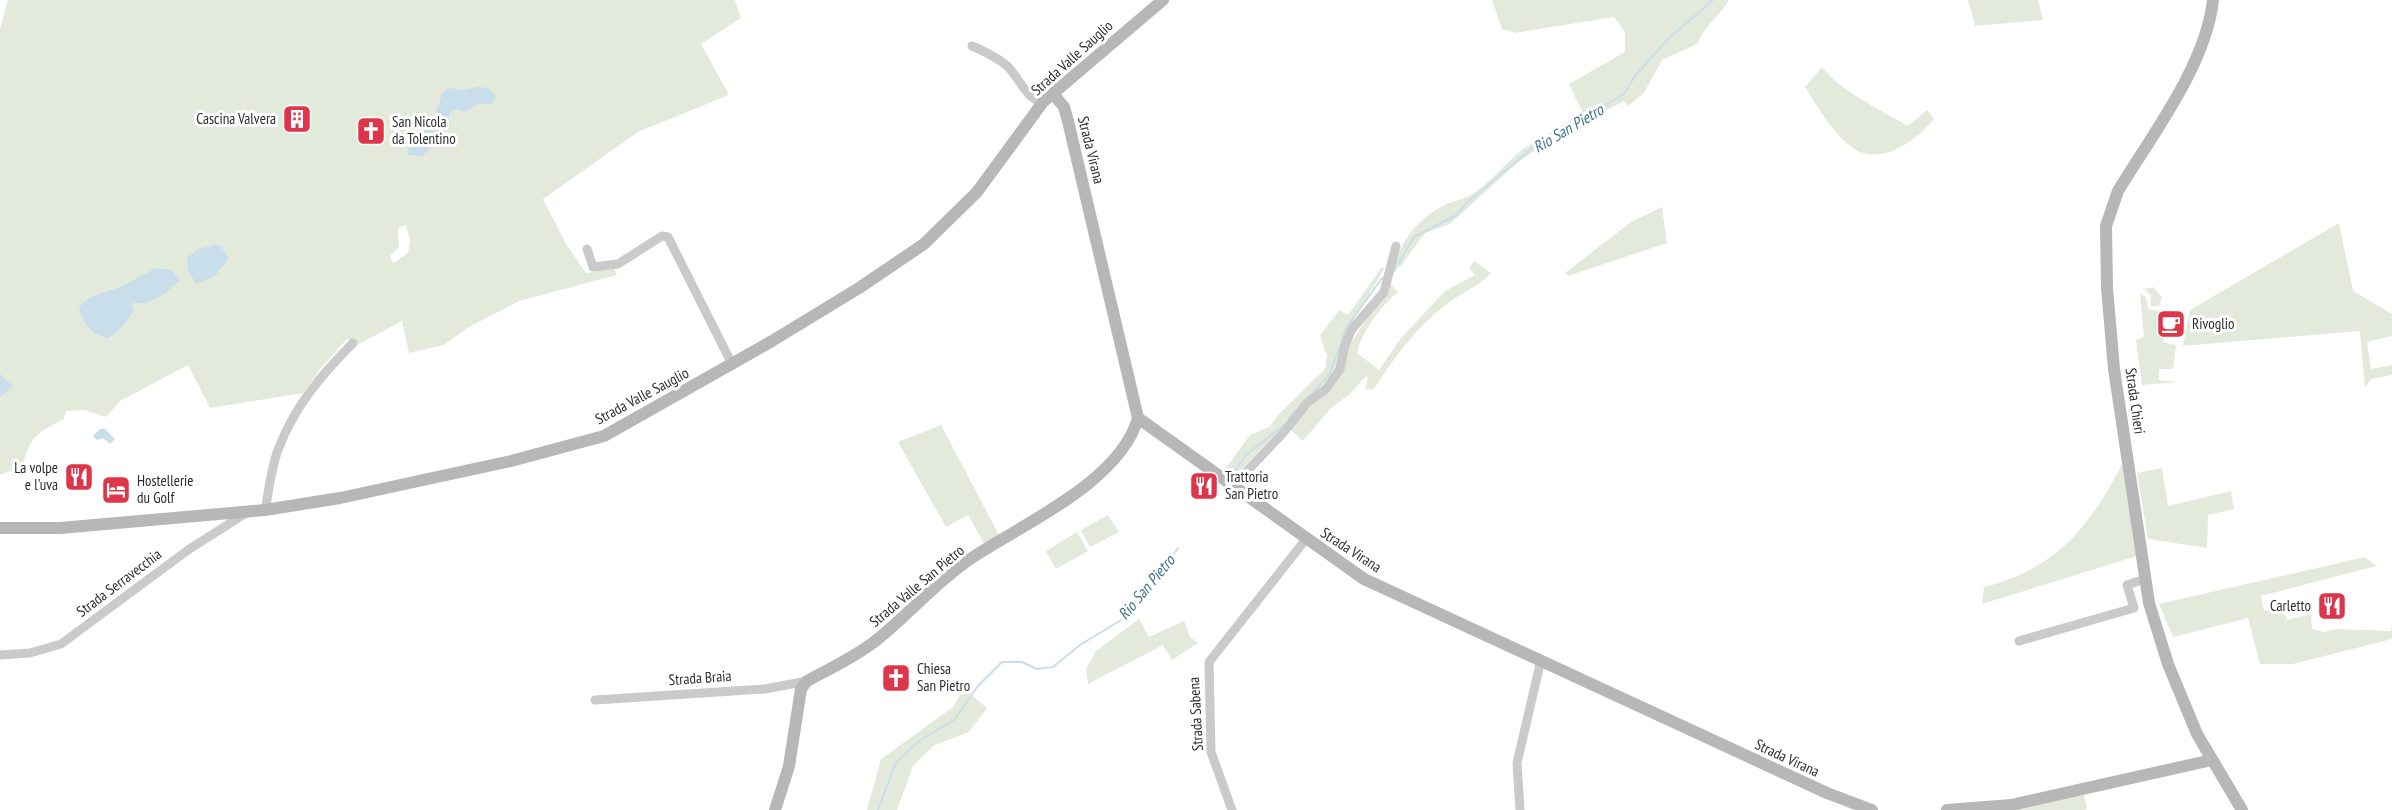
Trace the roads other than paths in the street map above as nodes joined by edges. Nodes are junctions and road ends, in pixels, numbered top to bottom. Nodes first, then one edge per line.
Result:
1 (1163, 0) edge
2 (2213, 0) edge
3 (972, 46) dead end
4 (1049, 99) junction
5 (1396, 246) dead end
6 (587, 249) dead end
7 (353, 344) dead end
8 (732, 364) junction
9 (1138, 418) junction
10 (1233, 486) junction
11 (265, 510) junction
12 (248, 512) junction
13 (0, 528) edge
14 (1306, 539) junction
15 (2145, 579) junction
16 (2019, 641) dead end
17 (0, 655) edge
18 (1541, 660) junction
19 (807, 681) junction
20 (595, 700) dead end
21 (2212, 760) junction
22 (1229, 809) edge
23 (775, 810) edge
24 (1520, 810) edge
25 (1872, 810) edge
26 (1947, 810) edge
27 (2242, 810) edge

1 - 4 street, Strada Valle Sauglio
2 - 15 street, Strada Chieri
3 - 4 street
4 - 8 street, Strada Valle Sauglio
4 - 9 street, Strada Virana
5 - 10 street
6 - 8 street
7 - 11 street
8 - 11 street, Strada Valle Sauglio
9 - 10 street, Strada Virana
9 - 19 street, Strada Valle San Pietro
10 - 14 street, Strada Virana
11 - 12 street, Strada Valle Sauglio
12 - 13 street, Strada Valle Sauglio
12 - 17 street, Strada Serravecchia
14 - 18 street, Strada Virana
14 - 22 street, Strada Sabena
15 - 16 street
15 - 21 street, Strada Chieri
18 - 24 street
18 - 25 street, Strada Virana
19 - 20 street, Strada Braia
19 - 23 street
21 - 26 street
21 - 27 street, Strada Chieri

